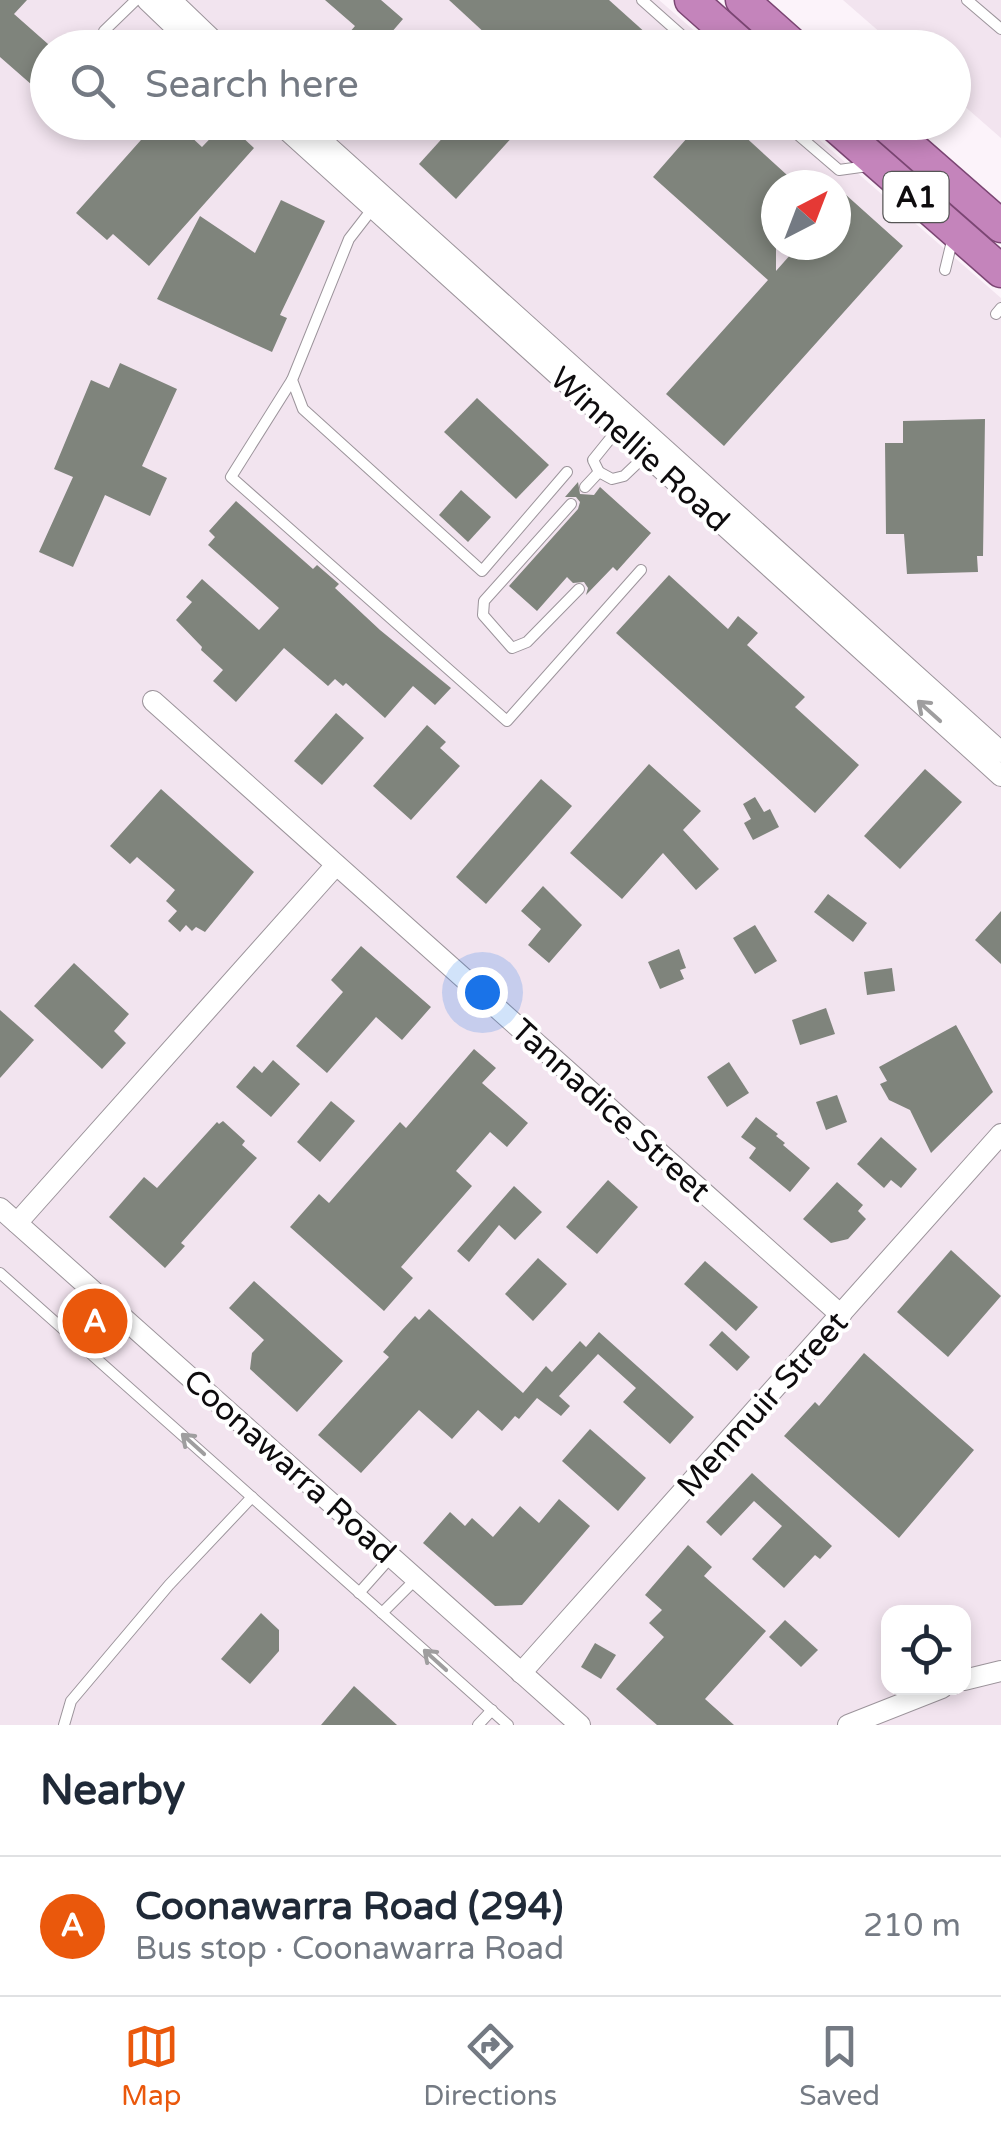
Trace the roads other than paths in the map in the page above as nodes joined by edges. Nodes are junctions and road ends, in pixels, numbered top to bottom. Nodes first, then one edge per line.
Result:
1 (136, 0) edge
2 (147, 0) edge
3 (171, 0) edge
4 (642, 0) edge
5 (691, 0) edge
6 (742, 0) edge
7 (967, 0) edge
8 (1001, 29) edge
9 (106, 30) edge
10 (179, 30) edge
11 (202, 30) edge
12 (676, 30) edge
13 (723, 30) edge
14 (776, 30) edge
15 (298, 140) edge
16 (322, 140) edge
17 (805, 140) edge
18 (852, 140) edge
19 (903, 140) edge
20 (879, 164) junction
21 (373, 208) junction
22 (1001, 226) edge
23 (955, 230) junction
24 (945, 270) dead end
25 (1001, 271) edge
26 (292, 380) junction
27 (618, 429) junction
28 (646, 454) junction
29 (567, 472) dead end
30 (599, 472) junction
31 (585, 487) dead end
32 (571, 504) dead end
33 (641, 570) dead end
34 (579, 589) dead end
35 (154, 701) dead end
36 (1001, 752) edge
37 (1001, 776) edge
38 (336, 865) junction
39 (1001, 1134) edge
40 (0, 1208) edge
41 (17, 1223) junction
42 (0, 1273) edge
43 (841, 1315) junction
44 (252, 1497) junction
45 (391, 1557) junction
46 (416, 1579) junction
47 (360, 1593) junction
48 (382, 1613) junction
49 (1001, 1671) edge
50 (521, 1673) junction
51 (971, 1678) edge
52 (924, 1695) edge
53 (492, 1710) junction
54 (64, 1725) edge
55 (478, 1725) edge
56 (508, 1725) edge
57 (580, 1725) edge
58 (848, 1725) edge

1 - 9 lane
2 - 10 street
3 - 11 street
4 - 12 lane
5 - 13 highway
6 - 14 highway
7 - 8 lane
15 - 21 street, Winnellie Road
16 - 36 street, Winnellie Road
17 - 20 lane
18 - 20 highway, A1
19 - 22 highway, A1
20 - 23 highway, A1
21 - 26 lane
21 - 27 street, Winnellie Road
23 - 24 lane
23 - 25 highway, A1
26 - 29 lane
26 - 33 lane
27 - 28 street, Winnellie Road
27 - 30 lane
28 - 30 lane
37 -> 28 street, Winnellie Road
30 - 31 lane
32 - 34 lane
35 - 38 street, Tannadice Street
38 - 41 street
38 - 43 street, Tannadice Street
39 - 43 street, Menmuir Street
40 - 41 street, Coonawarra Road
41 - 45 street, Coonawarra Road
44 -> 42 lane
43 - 50 street, Menmuir Street
44 - 47 lane
44 - 54 lane
45 - 46 street, Coonawarra Road
45 - 47 lane
46 - 48 lane
46 - 50 street, Coonawarra Road
47 - 48 lane
53 -> 48 lane
49 - 51 street
50 - 57 street, Coonawarra Road
52 - 58 street
53 - 55 lane
53 - 56 lane

